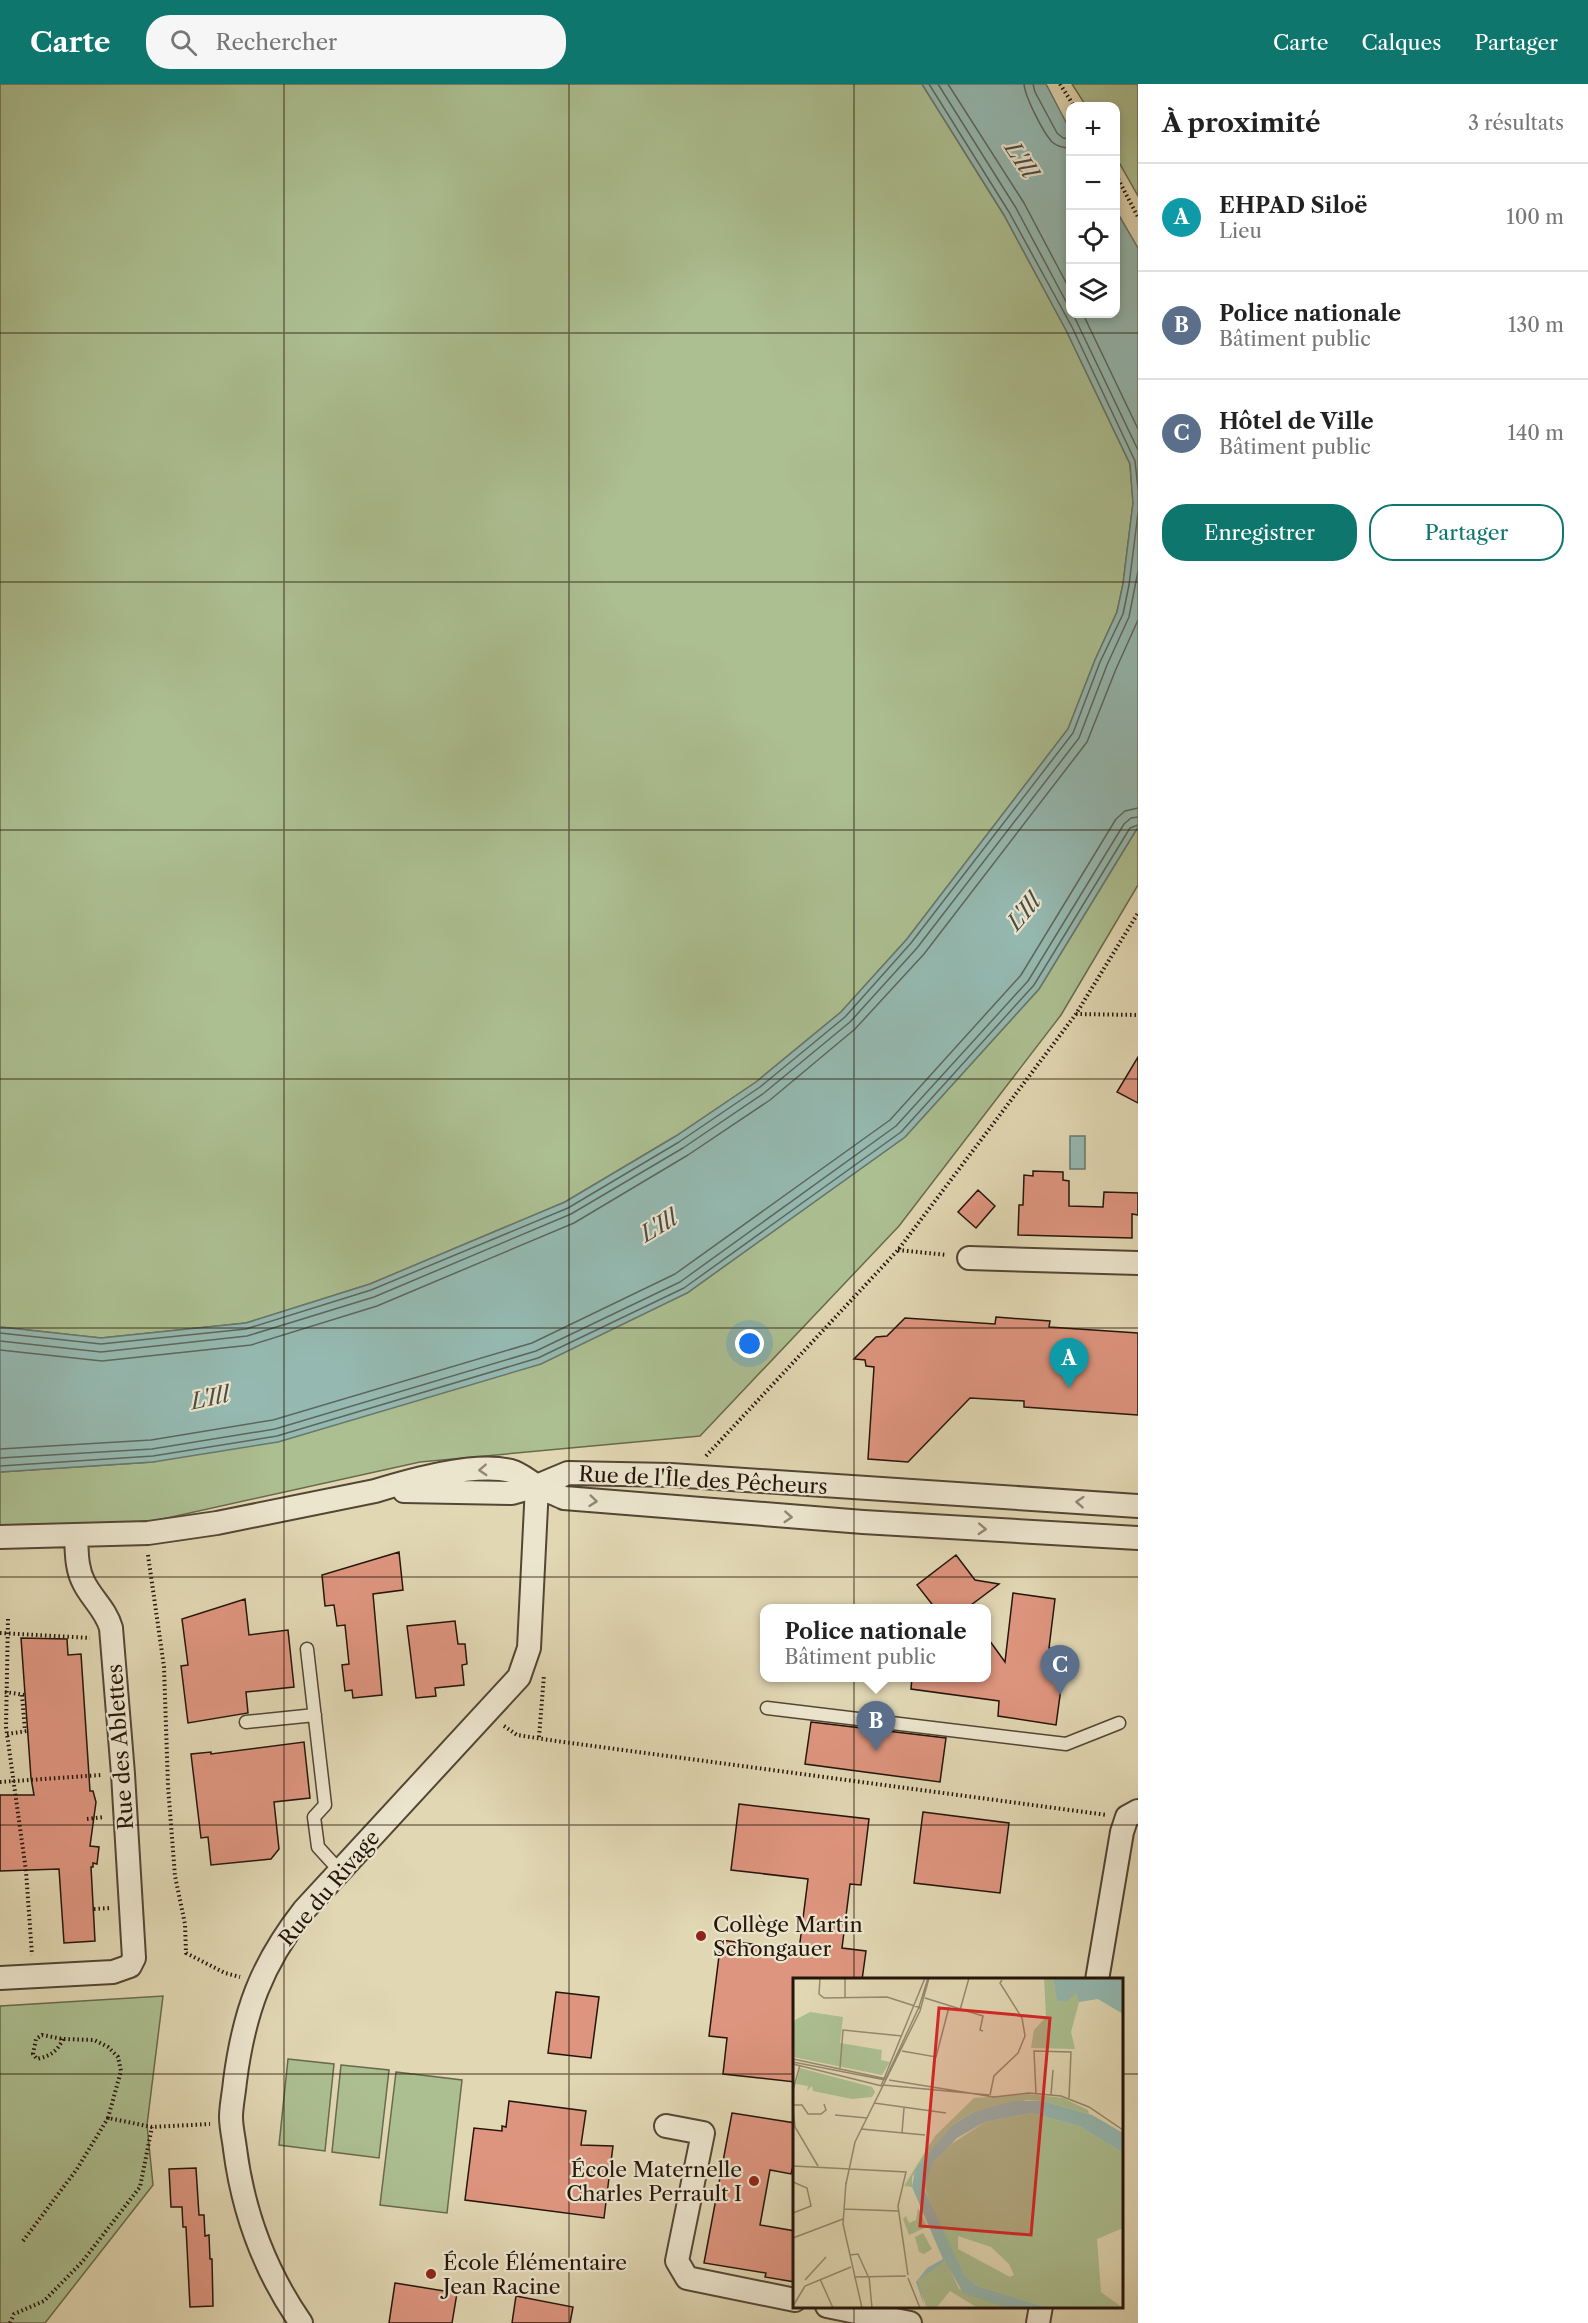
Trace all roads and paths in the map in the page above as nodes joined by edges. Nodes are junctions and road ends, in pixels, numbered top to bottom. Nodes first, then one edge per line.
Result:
1 (1060, 84) edge
2 (1071, 102) edge
3 (1120, 183) edge
4 (1138, 217) edge
5 (1138, 914) edge
6 (1076, 1014) junction
7 (1138, 1015) edge
8 (898, 1250) junction
9 (969, 1258) joint
10 (1138, 1263) edge
11 (699, 1465) dead end
12 (537, 1486) junction
13 (871, 1489) junction
14 (1138, 1506) edge
15 (863, 1522) junction
16 (148, 1533) junction
17 (76, 1536) junction
18 (0, 1537) edge
19 (1138, 1538) edge
20 (8, 1619) dead end
21 (0, 1633) edge
22 (8, 1633) junction
23 (112, 1639) junction
24 (307, 1649) dead end
25 (3, 1695) edge
26 (767, 1708) dead end
27 (488, 1712) junction
28 (315, 1715) junction
29 (246, 1722) dead end
30 (1119, 1723) dead end
31 (0, 1726) edge
32 (6, 1726) junction
33 (7, 1734) junction
34 (123, 1774) junction
35 (14, 1781) junction
36 (0, 1782) edge
37 (1133, 1814) edge
38 (339, 1870) junction
39 (1099, 1972) edge
40 (34, 1976) junction
41 (0, 1978) edge
42 (257, 1988) junction
43 (63, 2039) junction
44 (231, 2117) junction
45 (108, 2118) junction
46 (666, 2126) dead end
47 (152, 2127) junction
48 (23, 2241) dead end
49 (793, 2300) edge
50 (832, 2308) edge
51 (1041, 2308) edge
52 (10, 2323) edge
53 (301, 2323) edge
54 (910, 2323) edge
55 (1038, 2323) edge

1 - 2 path
3 - 4 path
5 - 6 path
6 - 7 path
6 - 8 path
8 - 9 path
8 - 11 path
9 - 10 street
12 - 13 street, Rue de l'Île des Pêcheurs
12 -> 15 street, Rue de l'Île des Pêcheurs
12 - 16 street, Rue de l'Île des Pêcheurs
12 - 27 street, Rue du Rivage
14 -> 13 street, Rue de l'Île des Pêcheurs
13 - 15 street
15 -> 19 street, Rue de l'Île des Pêcheurs
16 - 17 street, Rue de l'Île des Pêcheurs
16 - 42 path
17 - 18 street, Rue de l'Île des Pêcheurs
17 - 23 street, Rue des Ablettes
20 - 22 path
21 - 22 path
22 - 23 path
22 - 25 path
23 - 34 street, Rue des Ablettes
24 - 28 lane
25 - 32 path
25 - 33 path
26 - 30 lane
27 - 37 path
27 - 38 street, Rue du Rivage
28 - 29 lane
28 - 38 lane
31 - 32 path
32 - 33 path
33 - 35 path
34 - 35 path
34 - 40 street, Rue des Ablettes
35 - 36 path
35 - 40 path
37 - 39 street
38 - 42 street, Rue du Rivage
40 - 41 street
42 - 44 street, Rue du Rivage
43 - 43 path
43 - 45 path
44 - 47 path
44 - 53 street, Rue du Rivage
45 - 47 path
45 - 48 path
46 - 49 street
47 - 52 path
50 - 54 street
51 - 55 street

